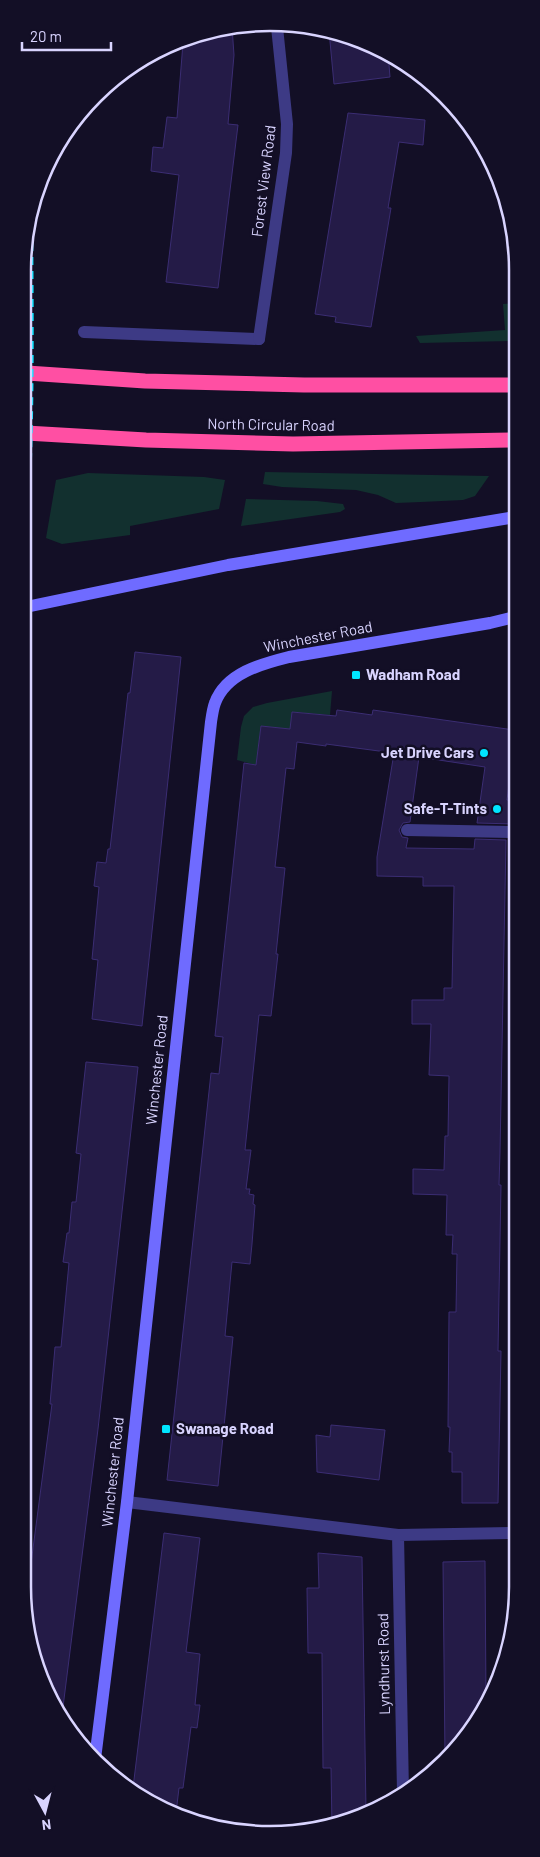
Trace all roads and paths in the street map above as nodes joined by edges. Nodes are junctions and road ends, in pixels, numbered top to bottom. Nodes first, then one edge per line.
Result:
1 (278, 31) edge
2 (84, 332) dead end
3 (31, 373) edge
4 (509, 385) edge
5 (31, 433) edge
6 (509, 440) edge
7 (509, 518) edge
8 (31, 607) edge
9 (509, 619) edge
10 (407, 830) dead end
11 (509, 832) edge
12 (127, 1502) junction
13 (509, 1533) edge
14 (398, 1535) junction
15 (96, 1751) edge
16 (403, 1786) edge

1 - 2 street, Forest View Road
3 - 4 highway
5 - 6 highway, North Circular Road
7 - 8 main road
9 - 12 main road, Winchester Road
10 - 11 street
12 - 14 street
12 - 15 main road, Winchester Road
13 - 14 street
14 - 16 street, Lyndhurst Road

